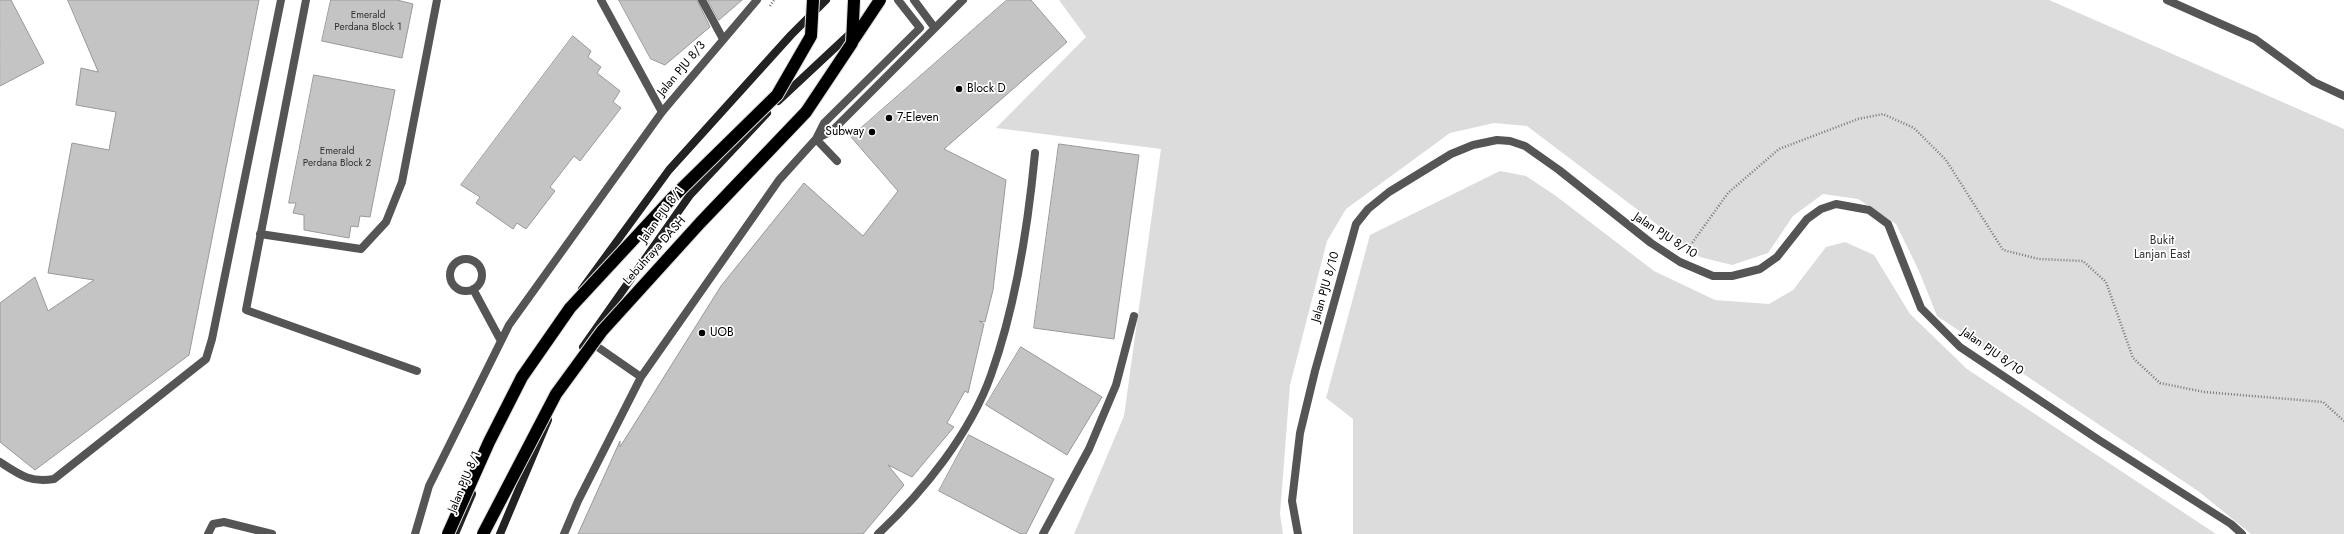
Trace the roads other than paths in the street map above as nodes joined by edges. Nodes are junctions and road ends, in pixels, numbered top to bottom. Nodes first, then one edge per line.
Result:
1 (281, 0) edge
2 (306, 0) edge
3 (437, 0) edge
4 (601, 0) edge
5 (702, 0) edge
6 (757, 0) edge
7 (854, 0) edge
8 (880, 0) edge
9 (887, 0) edge
10 (898, 0) edge
11 (914, 0) edge
12 (963, 0) edge
13 (2167, 0) edge
14 (821, 1) edge
15 (934, 27) junction
16 (723, 38) junction
17 (852, 43) junction
18 (2344, 96) edge
19 (662, 112) junction
20 (816, 139) junction
21 (1035, 153) dead end
22 (837, 161) dead end
23 (260, 234) junction
24 (473, 289) dead end
25 (1134, 316) dead end
26 (588, 340) junction
27 (501, 341) junction
28 (416, 371) dead end
29 (641, 377) junction
30 (0, 462) edge
31 (208, 534) edge
32 (272, 534) edge
33 (415, 534) edge
34 (448, 534) edge
35 (455, 534) edge
36 (483, 534) edge
37 (500, 534) edge
38 (564, 534) edge
39 (878, 534) edge
40 (1043, 534) edge
41 (1298, 534) edge
42 (2242, 534) edge

1 - 30 street
2 - 23 street
3 - 23 street
4 - 19 street, Jalan PJU 8/3
5 - 16 street
6 - 16 street, Jalan PJU 8/3
7 - 17 highway, bridge
8 - 17 highway, Lebuhraya DASH, bridge
9 - 26 main road, Jalan PJU 8/1
10 - 20 street
11 - 15 street
12 - 15 street
13 - 18 street
14 - 34 highway, Lebuhraya DASH, bridge
14 - 35 main road, Jalan PJU 8/1
15 - 20 street
16 - 19 street, Jalan PJU 8/3
17 - 36 highway, Lebuhraya DASH, bridge
19 - 27 street
20 - 22 street
20 - 29 street
21 - 39 street
23 - 28 street
24 - 27 street
25 - 40 street
26 - 29 street
26 - 37 main road, Jalan PJU 8/1
27 - 33 street
29 - 38 street
31 - 32 street
41 - 42 street, Jalan PJU 8/10

